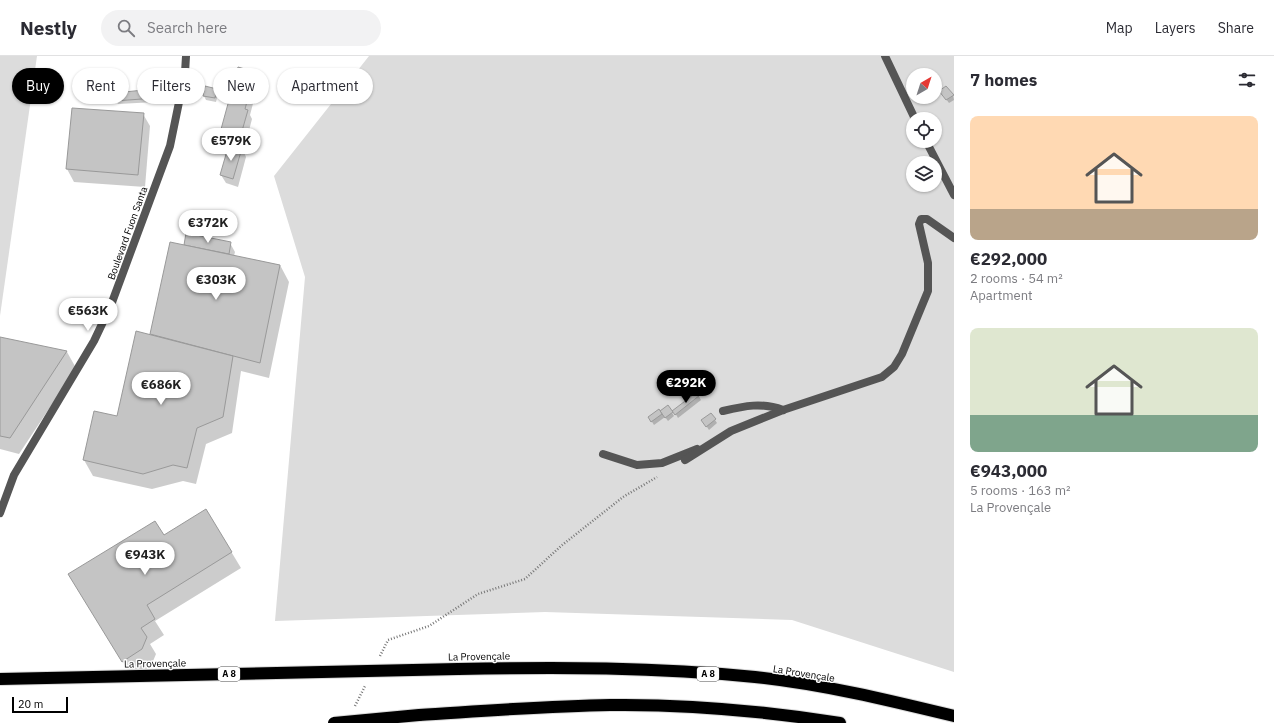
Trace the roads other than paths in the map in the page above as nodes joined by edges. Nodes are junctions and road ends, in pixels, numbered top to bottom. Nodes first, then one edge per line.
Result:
1 (186, 56) edge
2 (885, 56) edge
3 (912, 112) edge
4 (930, 148) edge
5 (954, 195) edge
6 (954, 238) edge
7 (783, 410) junction
8 (723, 411) dead end
9 (704, 447) junction
10 (603, 454) dead end
11 (685, 460) dead end
12 (0, 513) edge
13 (0, 679) edge
14 (954, 716) edge
15 (334, 723) edge
16 (840, 723) edge

1 - 12 street, Boulevard Fuon Santa
2 - 3 street
4 - 5 street
6 - 7 street
7 - 8 street
7 - 9 street
9 - 10 street
9 - 11 street
13 - 14 highway, La Provençale / A 8, bridge
15 - 16 highway, bridge

